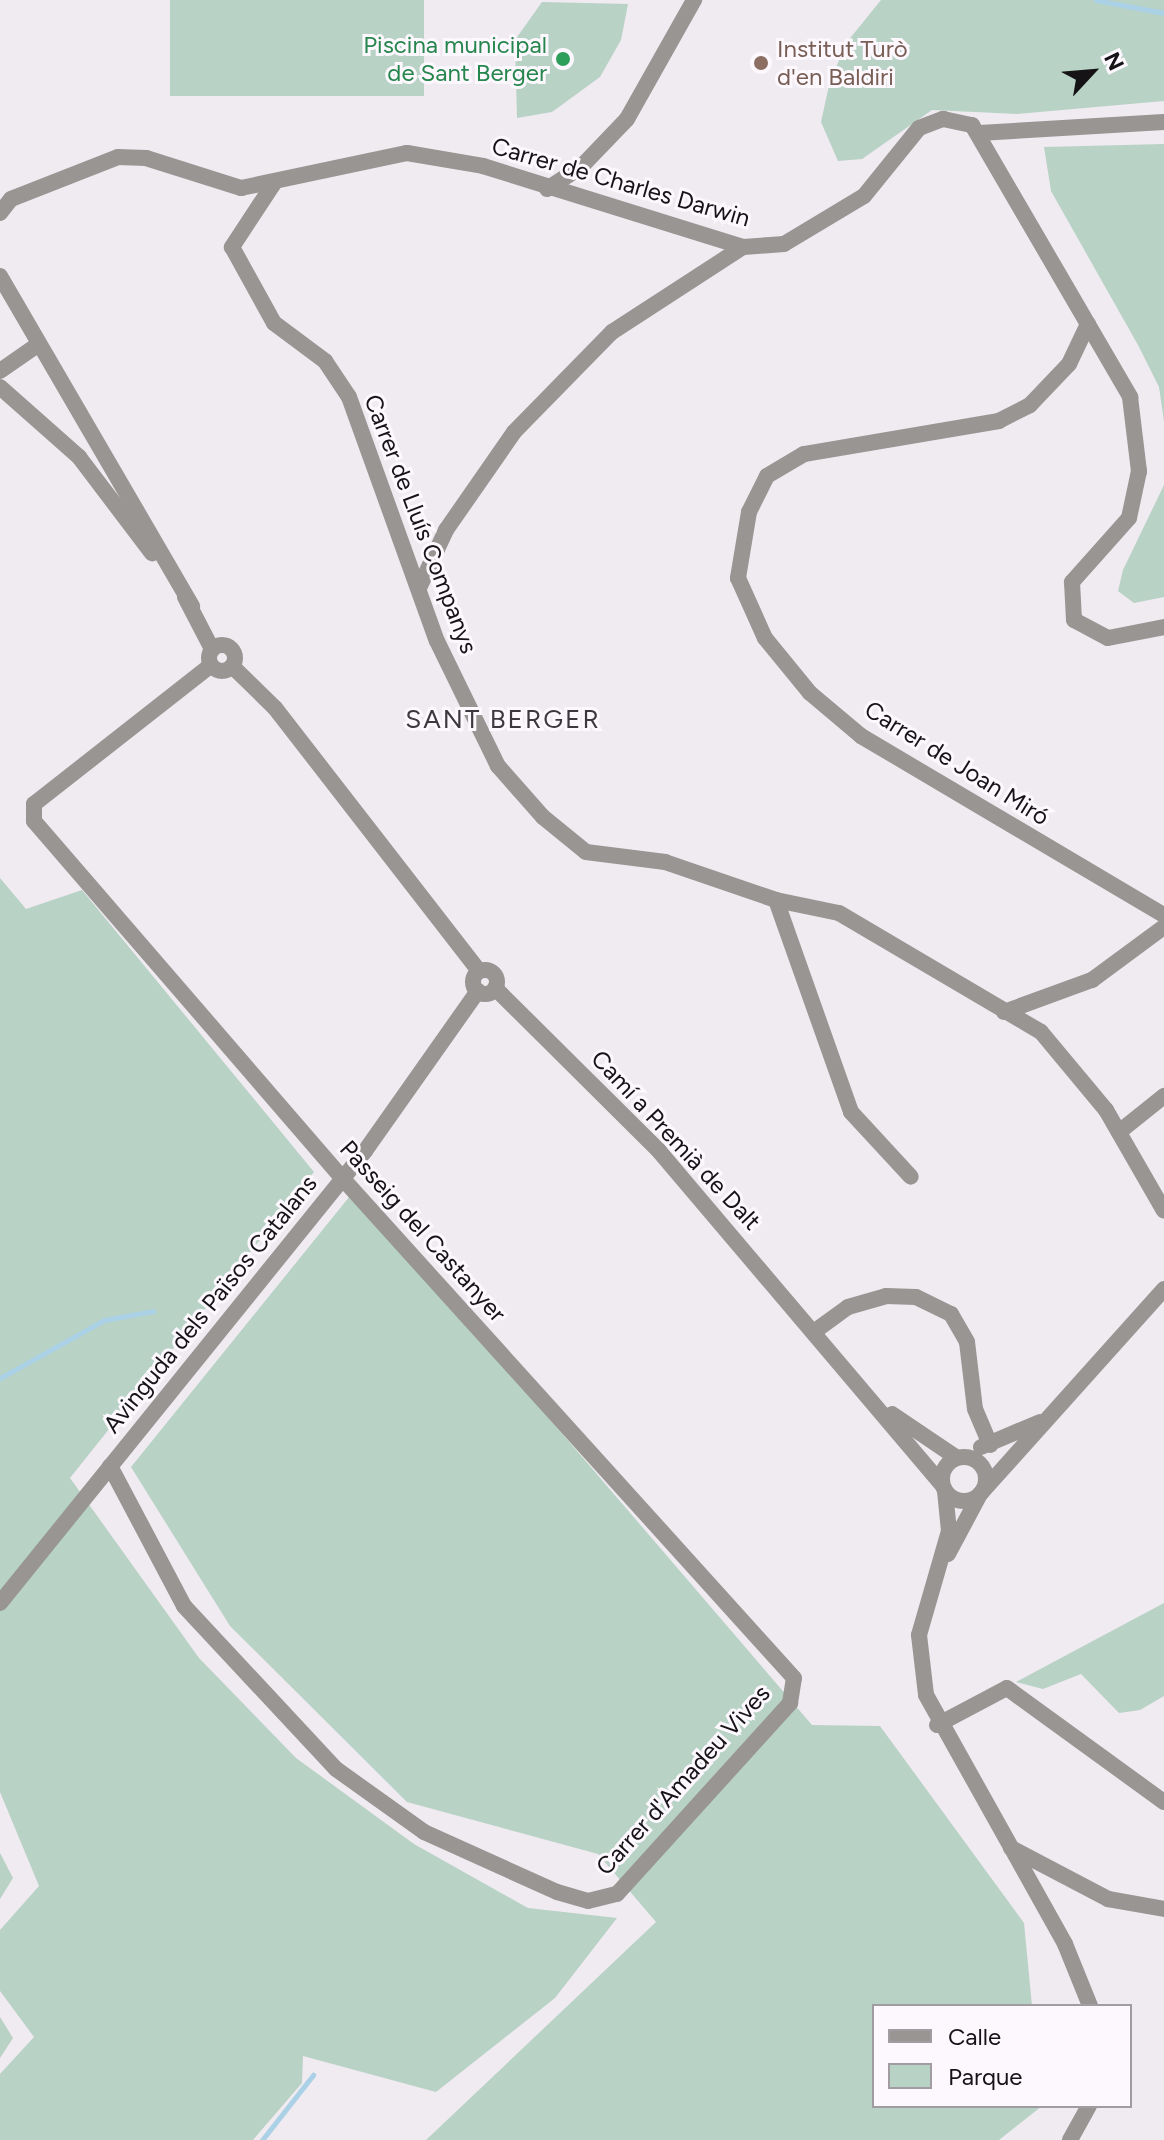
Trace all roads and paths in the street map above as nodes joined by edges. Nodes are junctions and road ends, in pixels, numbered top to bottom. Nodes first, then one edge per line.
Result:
1 (694, 0) edge
2 (1164, 122) edge
3 (979, 133) junction
4 (274, 183) junction
5 (547, 189) junction
6 (0, 213) edge
7 (743, 247) junction
8 (0, 276) edge
9 (1088, 324) junction
10 (36, 346) junction
11 (0, 371) edge
12 (0, 387) edge
13 (420, 586) junction
14 (192, 606) junction
15 (1164, 627) edge
16 (211, 657) junction
17 (776, 900) junction
18 (1164, 915) edge
19 (1164, 927) edge
20 (479, 971) junction
21 (495, 988) junction
22 (478, 991) junction
23 (1004, 1012) junction
24 (1164, 1096) edge
25 (1119, 1132) junction
26 (911, 1177) dead end
27 (343, 1179) junction
28 (1164, 1211) edge
29 (1164, 1289) edge
30 (815, 1331) junction
31 (879, 1405) junction
32 (1060, 1406) junction
33 (990, 1445) junction
34 (959, 1457) junction
35 (110, 1466) junction
36 (944, 1488) junction
37 (980, 1494) junction
38 (936, 1572) junction
39 (0, 1603) edge
40 (794, 1678) joint
41 (940, 1732) junction
42 (1164, 1802) edge
43 (1006, 1844) junction
44 (1164, 1909) edge
45 (1089, 2004) edge
46 (1088, 2108) edge
47 (1070, 2140) edge

1 - 5 street
2 - 3 street
3 - 7 street, Carrer de Charles Darwin
3 - 9 street
4 - 5 street, Carrer de Charles Darwin
4 - 6 street
4 - 13 street, Carrer de Lluís Companys
5 - 7 street, Carrer de Charles Darwin
7 - 13 street
8 - 10 street
9 - 15 street
9 - 18 street, Carrer de Joan Miró
10 - 11 street
10 - 14 street
12 - 14 street
13 - 17 street, Carrer de Lluís Companys
14 - 16 street
16 - 20 street
16 - 27 street, Passeig del Castanyer
17 - 23 street, Carrer de Lluís Companys
17 - 26 street
19 - 23 street
20 - 21 street, Camí a Premià de Dalt
20 - 22 street
21 - 22 street
21 - 30 street, Camí a Premià de Dalt
22 - 27 street, Avinguda dels Països Catalans
23 - 25 street, Carrer de Lluís Companys
24 - 25 street
25 - 28 street, Carrer de Lluís Companys
27 - 35 street, Avinguda dels Països Catalans
27 - 40 street, Passeig del Castanyer
29 - 32 street
30 - 31 street, Camí a Premià de Dalt
30 - 33 street
31 - 34 street, Camí a Premià de Dalt
31 - 36 street, Camí a Premià de Dalt
32 - 33 street
32 - 37 street
33 - 34 street
34 - 36 street
34 - 37 street
35 - 39 street, Avinguda dels Països Catalans
35 - 40 street, Carrer d'Amadeu Vives
36 - 37 street
36 - 38 street
37 - 38 street
38 - 41 street
41 - 42 street
41 - 43 street
43 - 44 street
43 - 45 street
46 - 47 street

